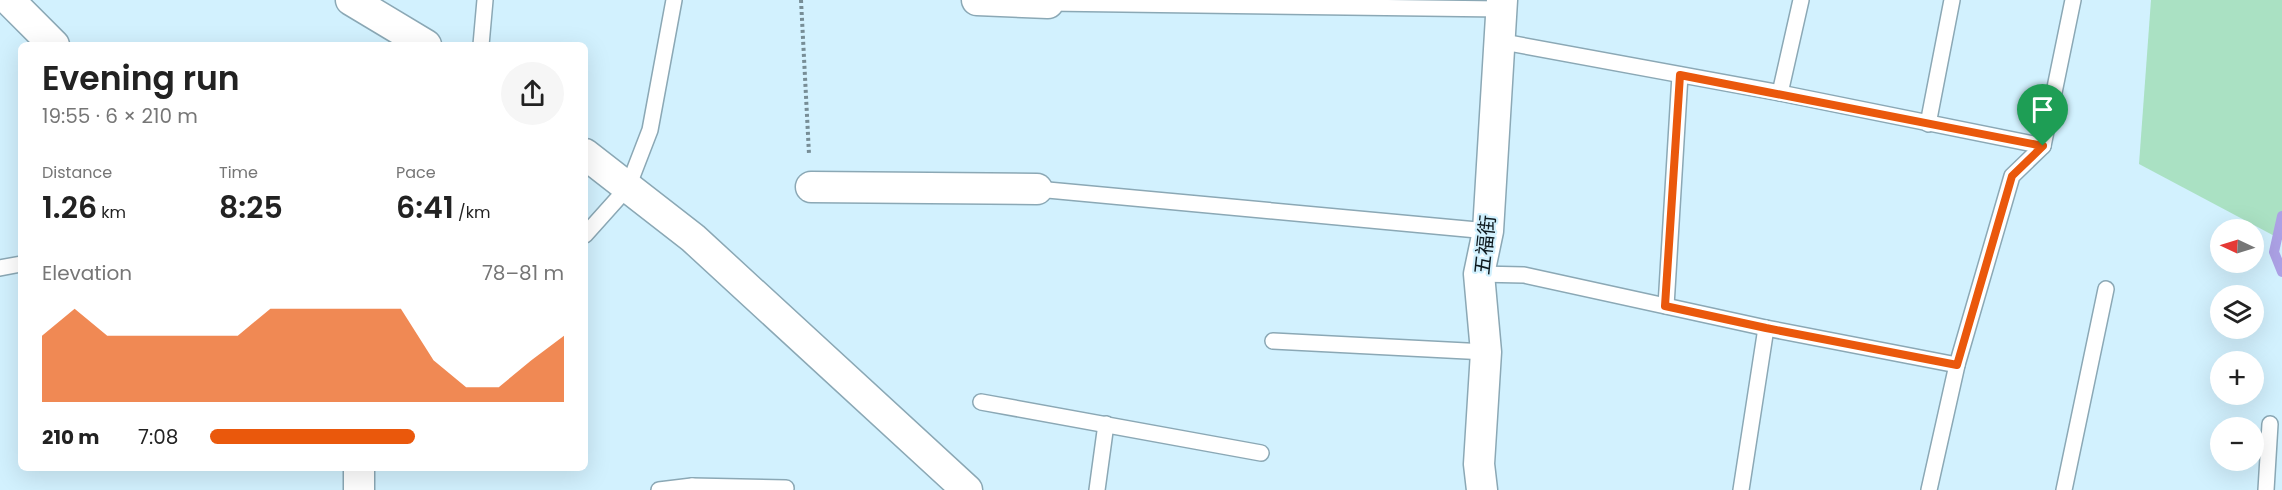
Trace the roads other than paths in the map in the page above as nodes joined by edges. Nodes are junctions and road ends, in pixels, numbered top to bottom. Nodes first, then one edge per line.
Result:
1 (9, 0) edge
2 (351, 0) edge
3 (485, 0) edge
4 (674, 0) edge
5 (977, 0) edge
6 (1801, 0) edge
7 (1952, 0) edge
8 (2073, 0) edge
9 (1048, 3) joint
10 (1502, 5) edge
11 (1498, 41) junction
12 (51, 42) edge
13 (421, 42) edge
14 (481, 42) edge
15 (1680, 75) junction
16 (1780, 93) junction
17 (1928, 124) junction
18 (2043, 146) junction
19 (588, 156) edge
20 (628, 188) junction
21 (811, 188) road end
22 (1037, 189) joint
23 (1488, 231) junction
24 (588, 233) edge
25 (18, 265) edge
26 (0, 268) edge
27 (1479, 274) junction
28 (2106, 289) dead end
29 (1665, 306) junction
30 (1766, 328) junction
31 (1273, 341) dead end
32 (1486, 352) junction
33 (1957, 365) junction
34 (981, 402) dead end
35 (1106, 424) junction
36 (2270, 424) dead end
37 (1261, 453) dead end
38 (359, 471) edge
39 (692, 488) edge
40 (786, 488) dead end
41 (960, 488) edge
42 (359, 490) edge
43 (658, 490) edge
44 (1097, 490) edge
45 (1482, 490) edge
46 (1741, 490) edge
47 (1929, 490) edge
48 (2064, 490) edge
49 (2266, 490) edge

1 - 12 street
2 - 13 street
3 - 14 lane
4 - 20 lane
5 - 9 street
6 - 16 lane
7 - 17 lane
8 - 18 lane
9 - 10 lane
10 - 11 street, 五福街
11 - 15 lane
11 - 23 street, 五福街
15 - 16 lane
15 - 29 lane
16 - 17 lane
17 - 18 lane
18 - 33 lane
19 - 20 street
20 - 24 lane
20 - 41 street
21 - 22 street
22 - 23 lane
23 - 27 street, 五福街
25 - 26 lane
27 - 29 lane
27 - 32 street, 五福街
28 - 48 lane
29 - 30 lane
30 - 33 lane
30 - 46 lane
31 - 32 lane
32 - 45 street, 五福街
33 - 47 lane
34 - 35 lane
35 - 37 lane
35 - 44 lane
36 - 49 lane
38 - 42 street
39 - 40 lane
39 - 43 lane

